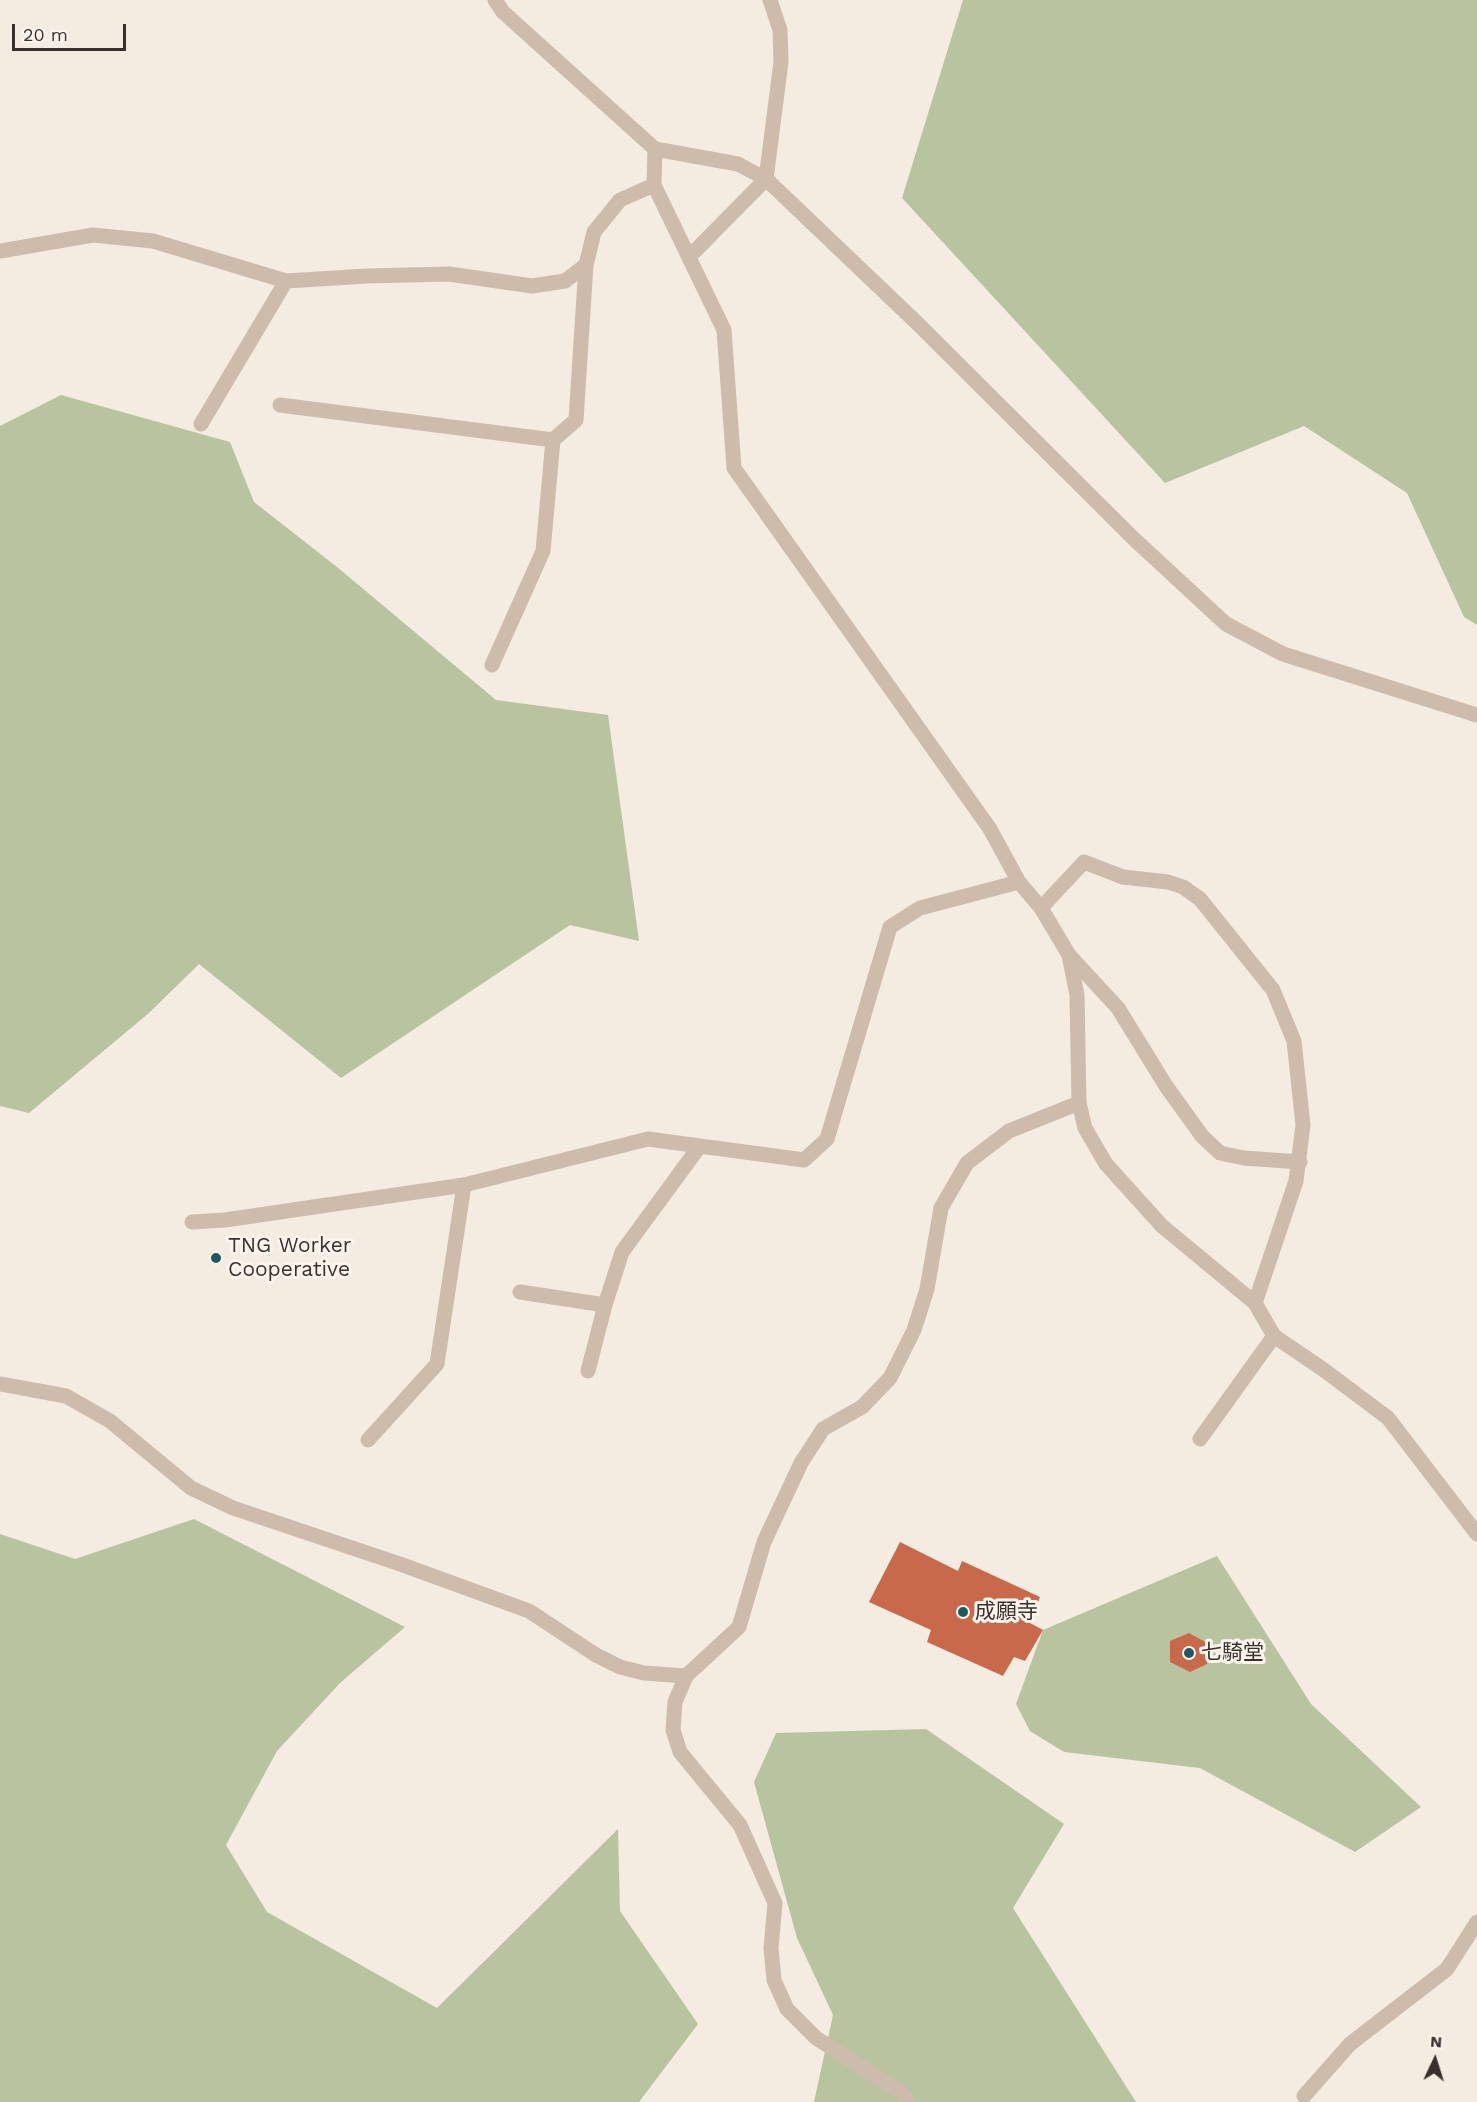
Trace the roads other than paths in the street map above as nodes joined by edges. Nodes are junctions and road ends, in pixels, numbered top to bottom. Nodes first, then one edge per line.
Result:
1 (495, 0) edge
2 (770, 0) edge
3 (655, 149) junction
4 (766, 179) junction
5 (654, 185) junction
6 (0, 251) edge
7 (689, 257) junction
8 (586, 265) junction
9 (286, 281) junction
10 (280, 405) dead end
11 (201, 424) dead end
12 (553, 440) junction
13 (492, 665) dead end
14 (1477, 715) edge
15 (1019, 882) junction
16 (1041, 908) junction
17 (1069, 955) junction
18 (1079, 1103) junction
19 (699, 1147) junction
20 (1300, 1162) junction
21 (464, 1185) junction
22 (192, 1222) dead end
23 (520, 1293) dead end
24 (1254, 1303) junction
25 (605, 1305) junction
26 (1274, 1336) junction
27 (588, 1371) dead end
28 (0, 1384) edge
29 (1200, 1439) dead end
30 (368, 1440) dead end
31 (1477, 1534) edge
32 (686, 1676) junction
33 (1477, 1922) edge
34 (1304, 2096) dead end
35 (908, 2102) edge

1 - 3 street
2 - 4 street
3 - 4 street
3 - 5 street
4 - 7 street
4 - 14 street
5 - 7 street
5 - 8 street
6 - 9 street
7 - 15 street
8 - 9 street
8 - 12 street
9 - 11 street
10 - 12 street
12 - 13 street
15 - 16 street
15 - 19 street
16 - 17 street
16 - 20 street
17 - 18 street
17 - 20 street
18 - 24 street
18 - 32 street
19 - 21 street
19 - 25 street
20 - 24 street
21 - 22 street
21 - 30 street
23 - 25 street
24 - 26 street
25 - 27 street
26 - 29 street
26 - 31 street
28 - 32 street
32 - 35 street
33 - 34 street

